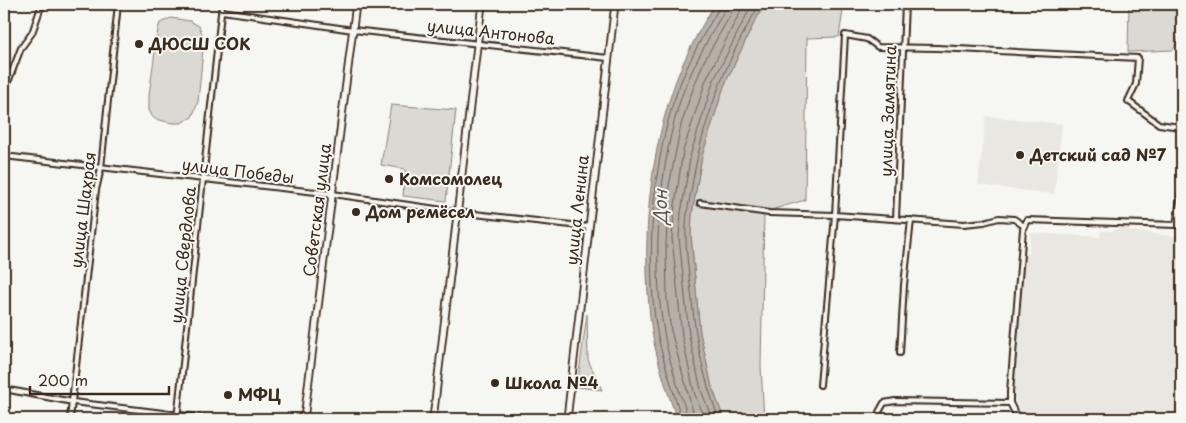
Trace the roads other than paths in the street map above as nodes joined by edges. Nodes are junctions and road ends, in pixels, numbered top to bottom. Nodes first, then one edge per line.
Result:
1 (42, 4) edge
2 (118, 4) edge
3 (222, 4) edge
4 (356, 4) edge
5 (482, 4) edge
6 (615, 4) edge
7 (905, 4) edge
8 (222, 11) junction
9 (353, 30) junction
10 (478, 44) junction
11 (903, 48) junction
12 (608, 58) junction
13 (4, 93) edge
14 (1182, 132) edge
15 (4, 156) edge
16 (101, 168) junction
17 (204, 179) junction
18 (1182, 188) edge
19 (333, 194) junction
20 (700, 203) dead end
21 (458, 212) junction
22 (835, 215) junction
23 (896, 219) junction
24 (911, 220) junction
25 (1176, 225) junction
26 (1024, 226) junction
27 (1182, 226) edge
28 (589, 227) junction
29 (900, 353) dead end
30 (820, 385) dead end
31 (4, 389) edge
32 (73, 402) junction
33 (1010, 403) junction
34 (177, 417) edge
35 (70, 419) edge
36 (213, 419) edge
37 (304, 419) edge
38 (433, 419) edge
39 (567, 419) edge
40 (879, 419) edge
41 (1018, 419) edge

1 - 13 street
2 - 16 street, улица Шахрая
3 - 8 street, улица Свердлова
4 - 9 main road, Советская улица
5 - 10 main road
6 - 12 main road, улица Ленина
7 - 11 street, улица Замятина
8 - 9 street, улица Антонова
8 - 17 street, улица Свердлова
9 - 10 street, улица Антонова
9 - 19 main road, Советская улица
10 - 12 street, улица Антонова
10 - 21 main road
11 - 14 street
11 - 22 street
11 - 23 street, улица Замятина
12 - 28 main road, улица Ленина
15 - 16 street, улица Победы
16 - 17 street, улица Победы
16 - 32 street, улица Шахрая
17 - 19 street, улица Победы
17 - 34 street, улица Свердлова
18 - 25 street
19 - 21 street, улица Победы
19 - 37 main road, Советская улица
20 - 22 street
21 - 28 street, улица Победы
21 - 38 main road
22 - 23 street
22 - 30 street
23 - 24 street
24 - 26 street
24 - 29 street
25 - 26 street
25 - 27 street
26 - 33 street
28 - 39 main road, улица Ленина
31 - 32 street
32 - 34 street
32 - 35 street, улица Шахрая
33 - 40 street
33 - 41 street
34 - 36 street

